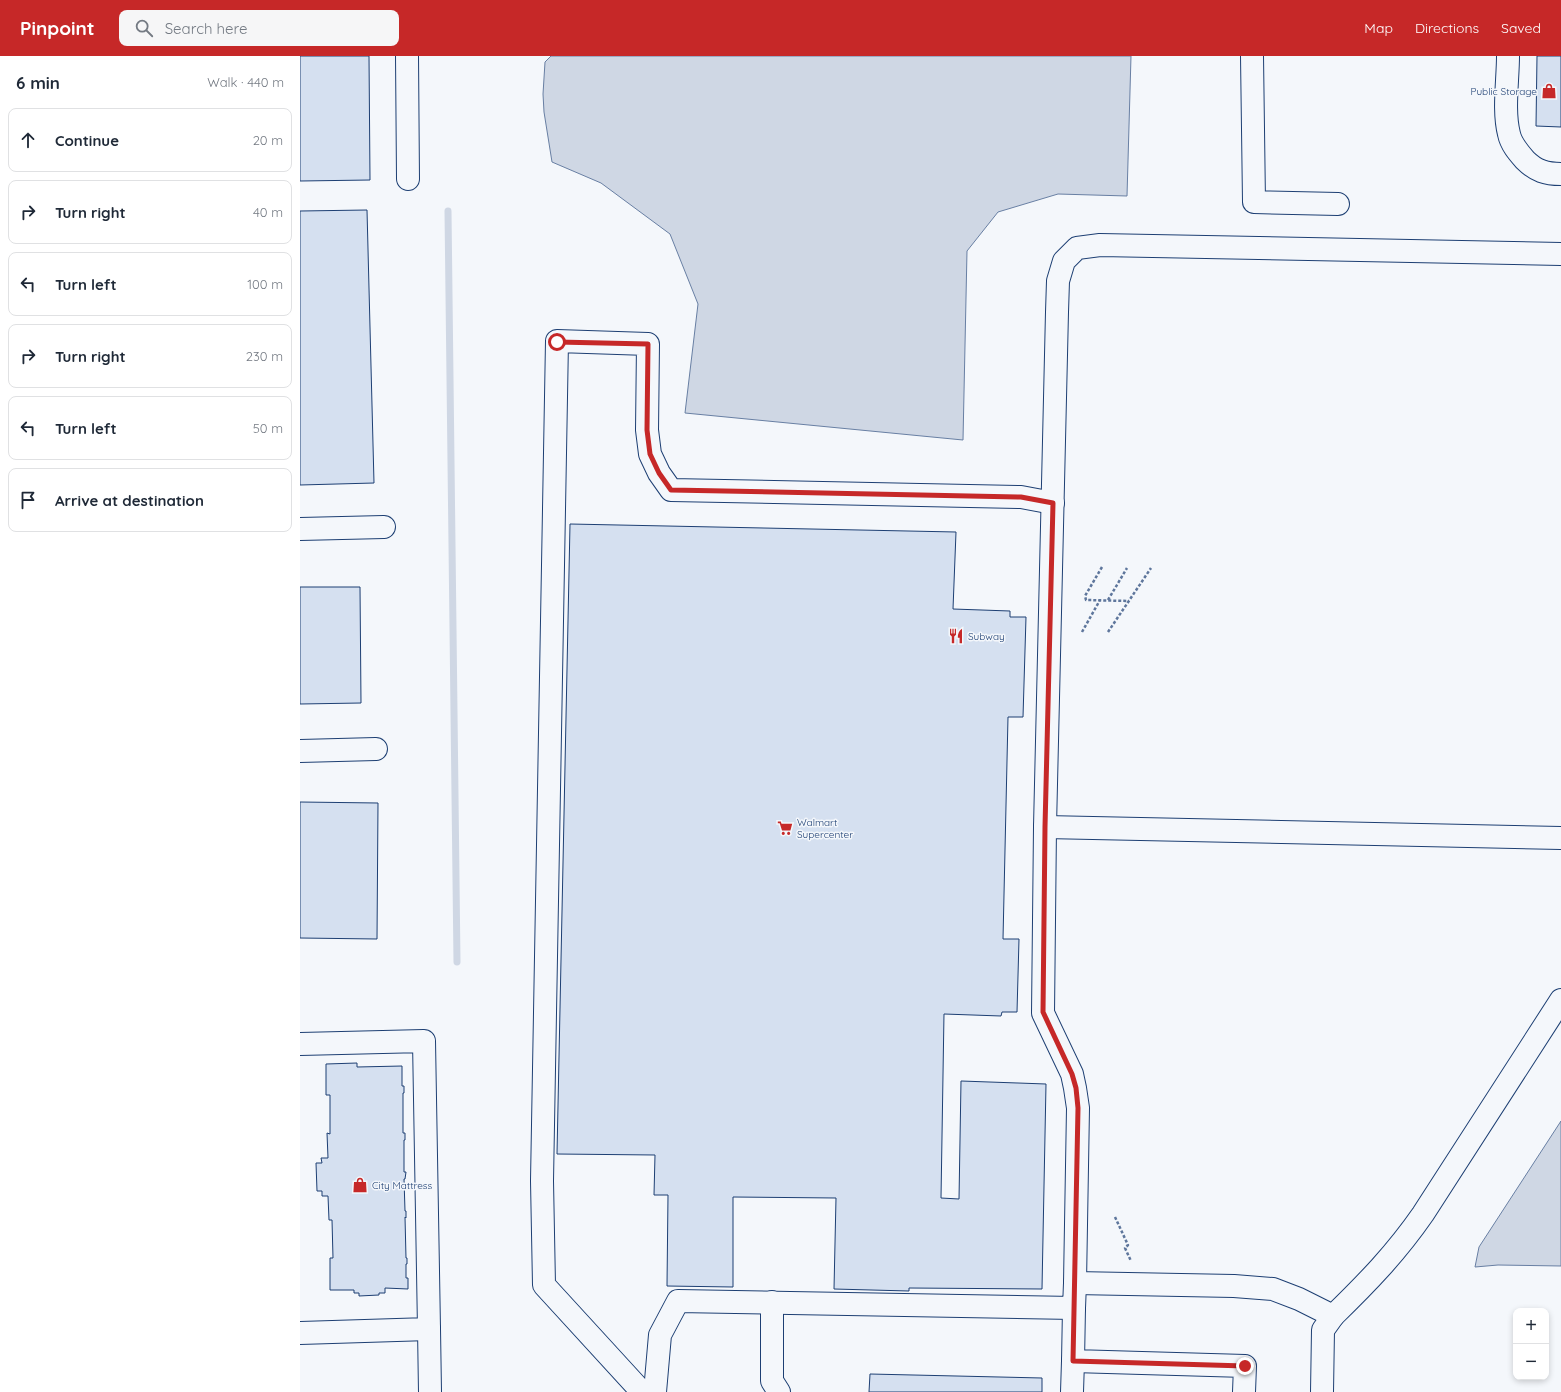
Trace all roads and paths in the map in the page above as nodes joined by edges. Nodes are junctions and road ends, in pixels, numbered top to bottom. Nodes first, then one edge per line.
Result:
1 (407, 56) edge
2 (1252, 56) edge
3 (1508, 56) edge
4 (1561, 174) edge
5 (408, 179) dead end
6 (1338, 204) dead end
7 (1561, 254) edge
8 (1053, 503) junction
9 (384, 527) dead end
10 (300, 529) edge
11 (1102, 567) dead end
12 (1127, 568) dead end
13 (1151, 568) dead end
14 (1100, 600) junction
15 (1107, 600) junction
16 (1129, 601) junction
17 (1082, 632) dead end
18 (1108, 632) dead end
19 (376, 749) dead end
20 (300, 751) edge
21 (1045, 827) junction
22 (1561, 838) edge
23 (1561, 1000) edge
24 (300, 1044) edge
25 (1115, 1217) dead end
26 (1133, 1264) dead end
27 (1075, 1283) junction
28 (772, 1302) junction
29 (1074, 1308) junction
30 (1333, 1316) junction
31 (428, 1329) junction
32 (300, 1333) edge
33 (1073, 1361) junction
34 (430, 1392) edge
35 (642, 1392) edge
36 (655, 1392) edge
37 (779, 1392) edge
38 (1072, 1392) edge
39 (1244, 1392) edge
40 (1322, 1392) edge

1 - 5 lane
2 - 6 lane
3 - 4 lane
7 - 8 lane
8 - 21 lane
8 - 35 lane
9 - 10 lane
11 - 14 path
12 - 15 path
13 - 16 path
14 - 15 path
14 - 17 path
15 - 16 path
16 - 18 path
19 - 20 lane
21 - 22 lane
21 - 27 lane
23 - 30 lane
24 - 31 lane
25 - 26 path
27 - 29 lane
27 - 30 lane
28 - 29 lane
28 - 36 lane
28 - 37 lane
29 - 33 lane
30 - 40 lane
31 - 32 lane
31 - 34 lane
33 - 38 lane
33 - 39 lane

